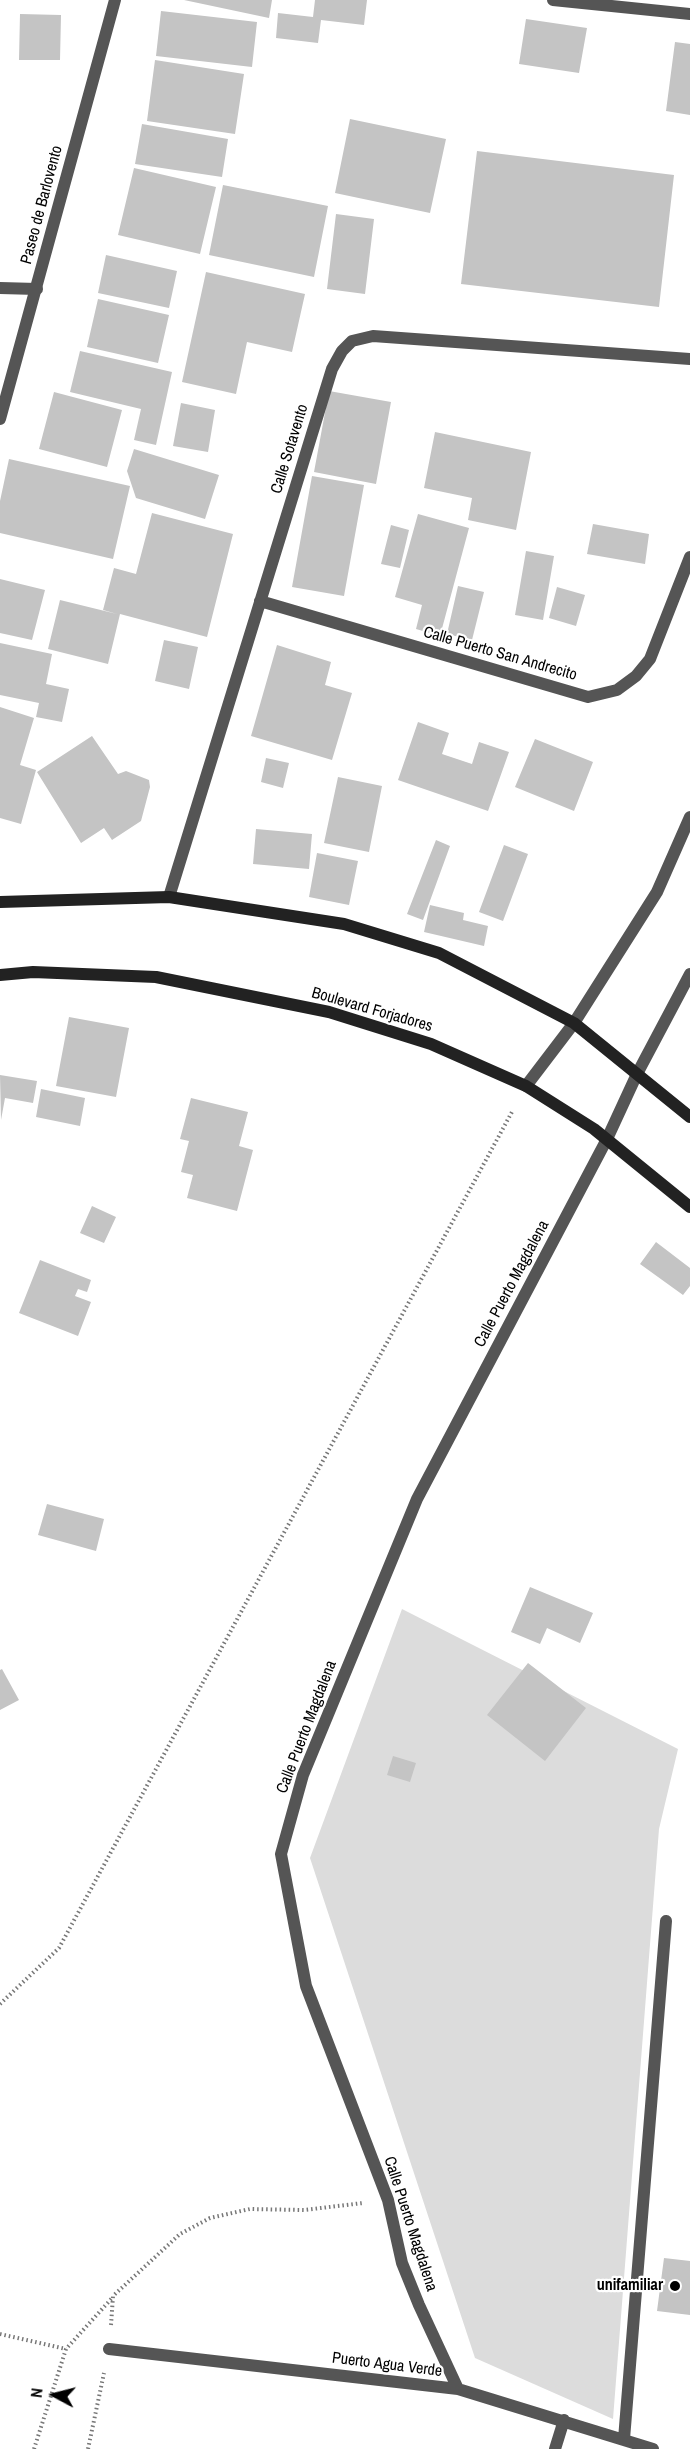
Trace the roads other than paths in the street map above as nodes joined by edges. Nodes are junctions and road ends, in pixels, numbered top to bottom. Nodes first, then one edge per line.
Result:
1 (115, 0) edge
2 (553, 0) edge
3 (690, 14) edge
4 (0, 288) edge
5 (37, 289) junction
6 (690, 358) edge
7 (0, 419) edge
8 (690, 557) edge
9 (260, 601) junction
10 (690, 817) edge
11 (169, 897) junction
12 (0, 902) edge
13 (690, 974) edge
14 (0, 975) edge
15 (574, 1023) junction
16 (637, 1074) junction
17 (526, 1086) junction
18 (690, 1117) edge
19 (607, 1139) junction
20 (690, 1207) edge
21 (666, 1921) dead end
22 (109, 2349) road end
23 (458, 2390) junction
24 (564, 2420) junction
25 (624, 2439) junction
26 (555, 2449) edge
27 (653, 2449) edge

1 - 5 street, Paseo de Barlovento
2 - 3 street
4 - 5 street
5 - 7 street, Paseo de Barlovento
6 - 9 street, Calle Sotavento
8 - 9 street, Calle Puerto San Andrecito
9 - 11 street, Calle Sotavento
10 - 15 street
11 - 12 main road
11 - 15 main road
13 - 16 street, Calle Puerto Magdalena
14 - 17 main road, Boulevard Forjadores
15 - 16 main road
15 - 17 street
16 - 18 main road
16 - 19 street, Calle Puerto Magdalena
17 - 19 main road, Boulevard Forjadores
19 - 20 main road, Boulevard Forjadores
19 - 23 street, Calle Puerto Magdalena
21 - 25 street
22 - 23 street, Puerto Agua Verde
23 - 24 street, Puerto Agua Verde
24 - 25 street, Puerto Agua Verde
24 - 26 street
25 - 27 street, Puerto Agua Verde

